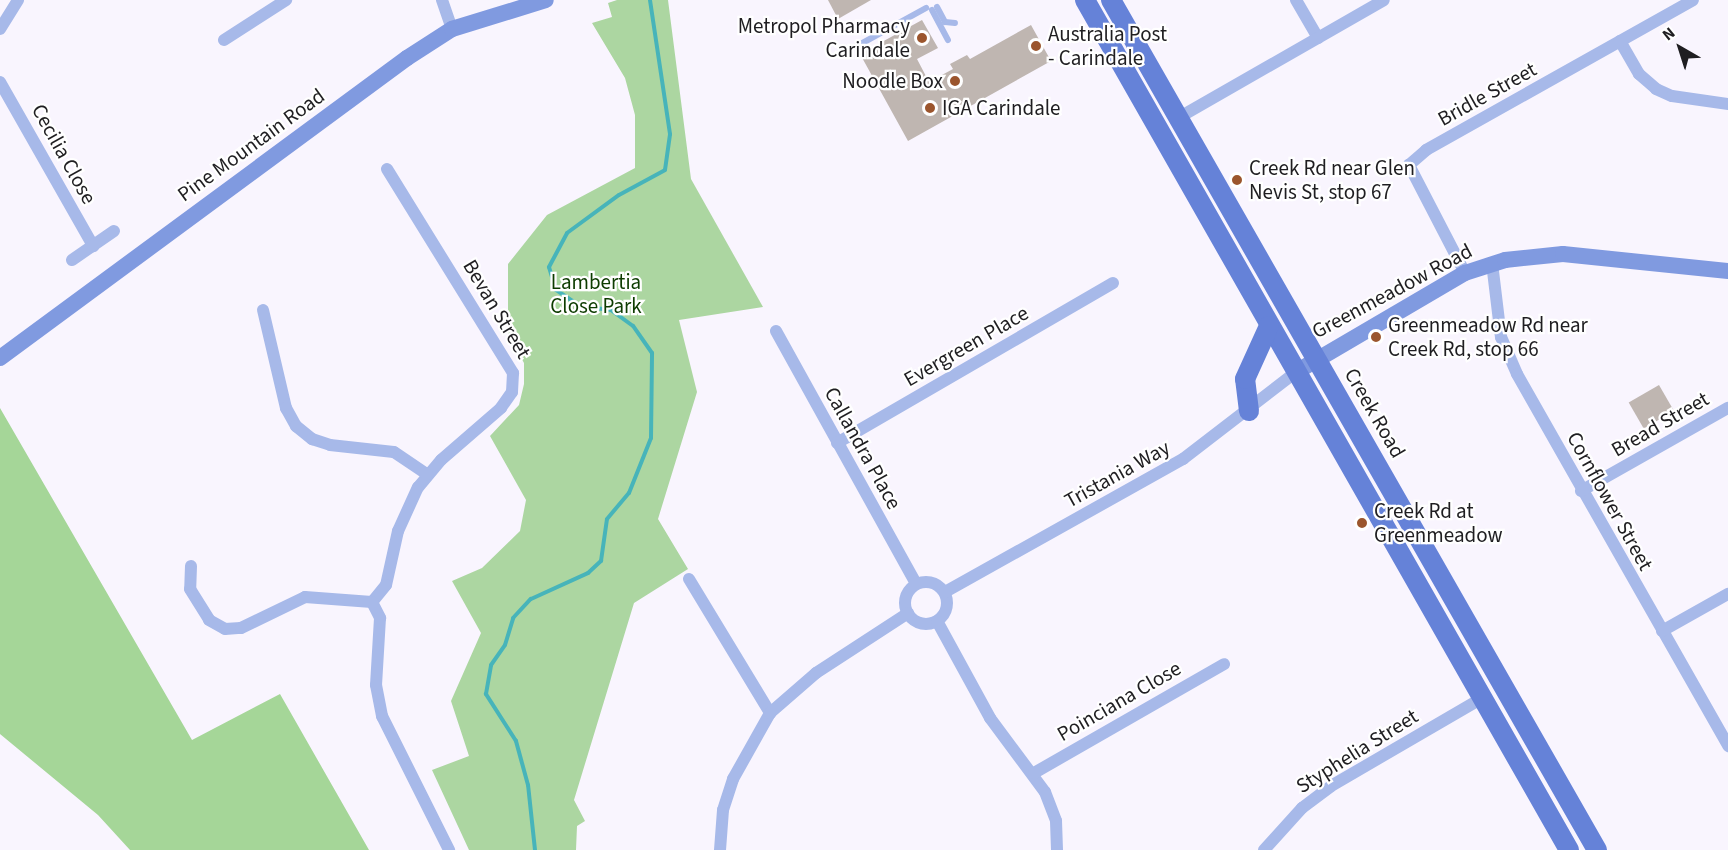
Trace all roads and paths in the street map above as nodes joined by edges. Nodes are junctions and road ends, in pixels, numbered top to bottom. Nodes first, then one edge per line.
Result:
1 (18, 0) edge
2 (286, 0) edge
3 (442, 0) edge
4 (546, 0) edge
5 (1085, 0) edge
6 (1111, 0) edge
7 (1296, 0) edge
8 (1384, 0) edge
9 (1693, 0) edge
10 (932, 8) junction
11 (955, 23) dead end
12 (0, 29) edge
13 (452, 29) junction
14 (1318, 38) junction
15 (224, 40) dead end
16 (948, 40) dead end
17 (1620, 41) junction
18 (858, 46) dead end
19 (0, 82) edge
20 (1728, 104) edge
21 (1178, 118) junction
22 (387, 169) dead end
23 (114, 231) dead end
24 (93, 246) junction
25 (72, 260) dead end
26 (1492, 263) junction
27 (1728, 271) edge
28 (1465, 273) junction
29 (1113, 283) dead end
30 (263, 310) dead end
31 (1269, 326) junction
32 (776, 331) dead end
33 (0, 358) edge
34 (1316, 358) junction
35 (1296, 372) junction
36 (1728, 408) edge
37 (1249, 411) junction
38 (837, 443) junction
39 (427, 474) junction
40 (1581, 491) junction
41 (191, 566) dead end
42 (689, 579) dead end
43 (916, 584) junction
44 (945, 592) junction
45 (1728, 594) edge
46 (372, 602) junction
47 (908, 613) junction
48 (937, 621) junction
49 (1662, 632) junction
50 (1224, 664) dead end
51 (1482, 698) junction
52 (770, 713) junction
53 (1728, 746) edge
54 (1034, 773) junction
55 (449, 850) edge
56 (720, 850) edge
57 (1057, 850) edge
58 (1264, 850) edge
59 (1569, 850) edge
60 (1597, 850) edge

1 - 12 street
2 - 15 street
3 - 13 street
4 - 13 street, Pine Mountain Road
5 - 31 main road
6 - 21 main road, Creek Road
7 - 14 street
8 - 14 street
9 - 17 street, Bridle Street
10 - 11 lane
10 - 16 lane
10 - 18 lane
13 - 33 street, Pine Mountain Road
14 - 21 street
17 - 20 street
17 - 28 street, Bridle Street
19 - 24 street, Cecilia Close
21 - 34 main road, Creek Road
22 - 39 street, Bevan Street
23 - 24 street
24 - 25 street
26 - 27 street, Greenmeadow Road
26 - 28 street, Greenmeadow Road
26 - 40 street, Cornflower Street
28 - 34 street, Greenmeadow Road
29 - 38 street, Evergreen Place
30 - 39 street
31 - 35 main road
31 - 37 main road
32 - 38 street, Callandra Place
34 - 35 street, Greenmeadow Road
34 - 60 main road, Creek Road
35 - 37 street, Tristania Way
35 - 51 main road
36 - 40 street, Bread Street
37 - 44 street, Tristania Way
38 - 43 street, Callandra Place
39 - 46 street, Bevan Street
40 - 49 street, Cornflower Street
41 - 46 street
42 - 52 street
43 - 44 street
43 - 47 street
44 - 48 street
45 - 49 street
46 - 55 street
47 - 48 street
47 - 52 street
48 - 54 street
49 - 53 street, Cornflower Street
50 - 54 street, Poinciana Close
51 - 58 street, Styphelia Street
51 - 59 main road
52 - 56 street
54 - 57 street

